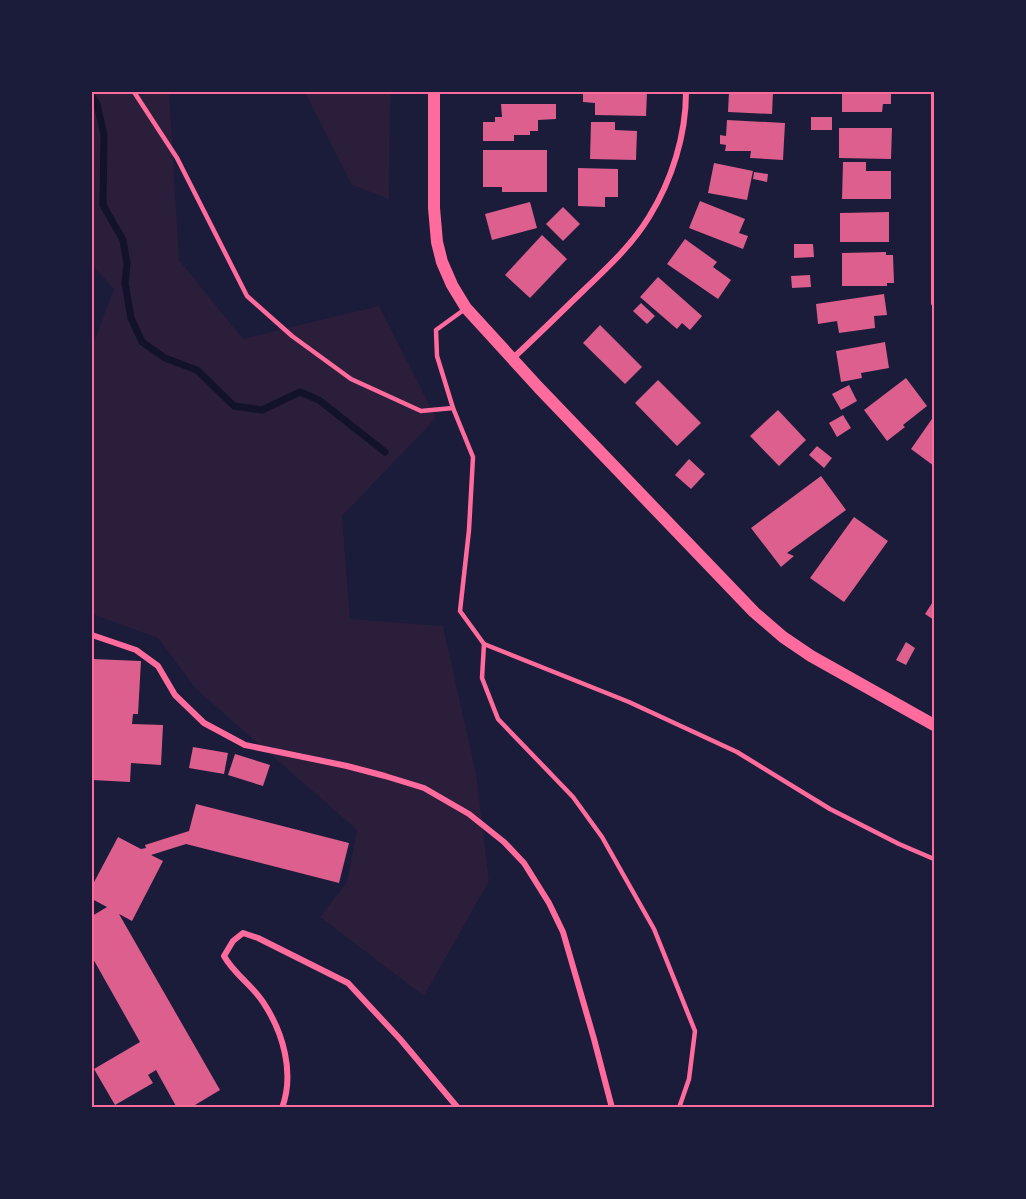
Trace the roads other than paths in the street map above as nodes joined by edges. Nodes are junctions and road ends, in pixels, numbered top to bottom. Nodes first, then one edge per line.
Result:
1 (134, 92) edge
2 (434, 92) edge
3 (686, 92) edge
4 (934, 92) edge
5 (934, 303) edge
6 (466, 308) junction
7 (512, 359) junction
8 (453, 408) junction
9 (92, 635) edge
10 (484, 644) junction
11 (934, 724) edge
12 (934, 859) edge
13 (282, 1107) edge
14 (458, 1107) edge
15 (612, 1107) edge
16 (680, 1107) edge

1 - 8 lane
2 - 6 main road
3 - 7 street
4 - 5 street
6 - 7 main road
6 - 8 lane
7 - 11 main road
8 - 10 lane
9 - 15 street
10 - 12 lane
10 - 16 lane
13 - 14 street

